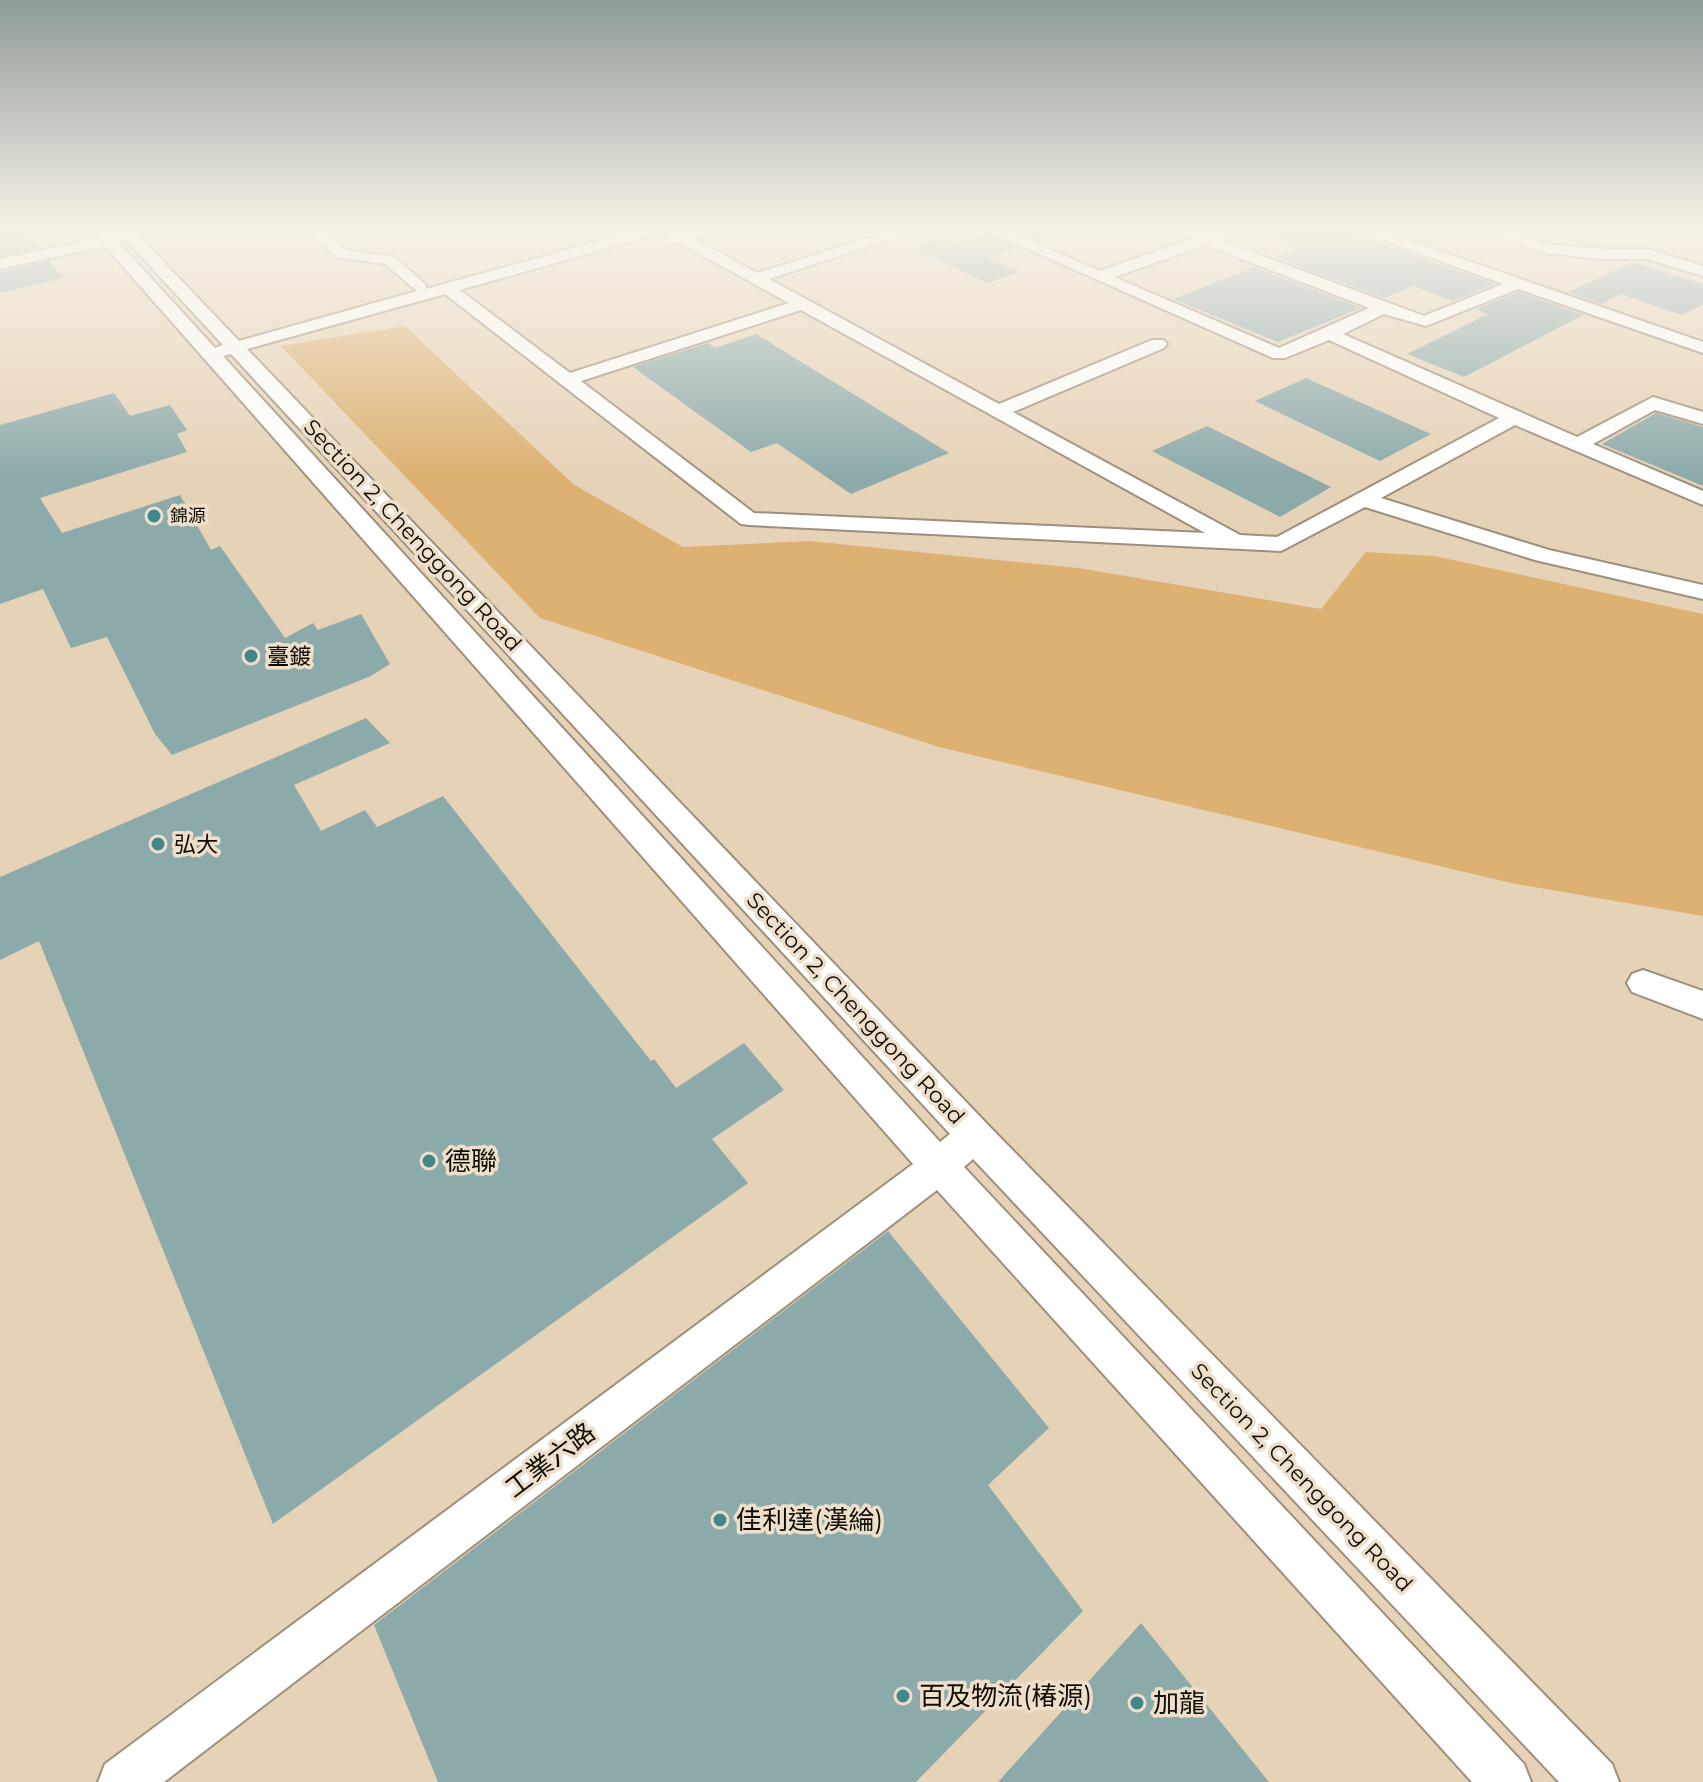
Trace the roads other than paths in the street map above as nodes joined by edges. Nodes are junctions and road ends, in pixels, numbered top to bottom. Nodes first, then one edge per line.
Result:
1 (183, 311) edge
2 (191, 311) edge
3 (337, 311) edge
4 (377, 311) edge
5 (477, 311) edge
6 (782, 311) edge
7 (817, 311) edge
8 (1181, 311) edge
9 (1376, 311) edge
10 (1396, 311) edge
11 (1450, 311) edge
12 (1598, 311) edge
13 (1648, 311) edge
14 (1703, 330) edge
15 (1329, 334) junction
16 (1158, 344) dead end
17 (219, 346) junction
18 (1703, 348) edge
19 (567, 380) junction
20 (998, 411) junction
21 (1514, 418) junction
22 (1703, 418) edge
23 (1578, 445) junction
24 (1703, 499) edge
25 (1364, 500) junction
26 (1235, 541) junction
27 (1703, 592) edge
28 (1643, 983) dead end
29 (1703, 1005) edge
30 (974, 1135) junction
31 (939, 1166) junction
32 (123, 1782) edge
33 (1506, 1782) edge
34 (1594, 1782) edge

1 - 17 street, Section 2, Chenggong Road
2 - 17 street, Section 2, Chenggong Road
3 - 17 street
4 - 17 street
5 - 19 street
6 - 19 street
7 - 20 street
8 - 15 street
9 - 15 street
10 - 11 street
12 - 18 street
13 - 14 street
15 - 21 street
16 - 20 street
17 - 30 street, Section 2, Chenggong Road
17 - 31 street, Section 2, Chenggong Road
19 - 26 street
20 - 26 street
21 - 23 street
21 - 25 street
22 - 23 street
23 - 24 street
25 - 26 street
25 - 27 street
28 - 29 street
30 - 31 street, 工業六路
30 - 34 street, Section 2, Chenggong Road
31 - 32 street, 工業六路
31 - 33 street, Section 2, Chenggong Road

